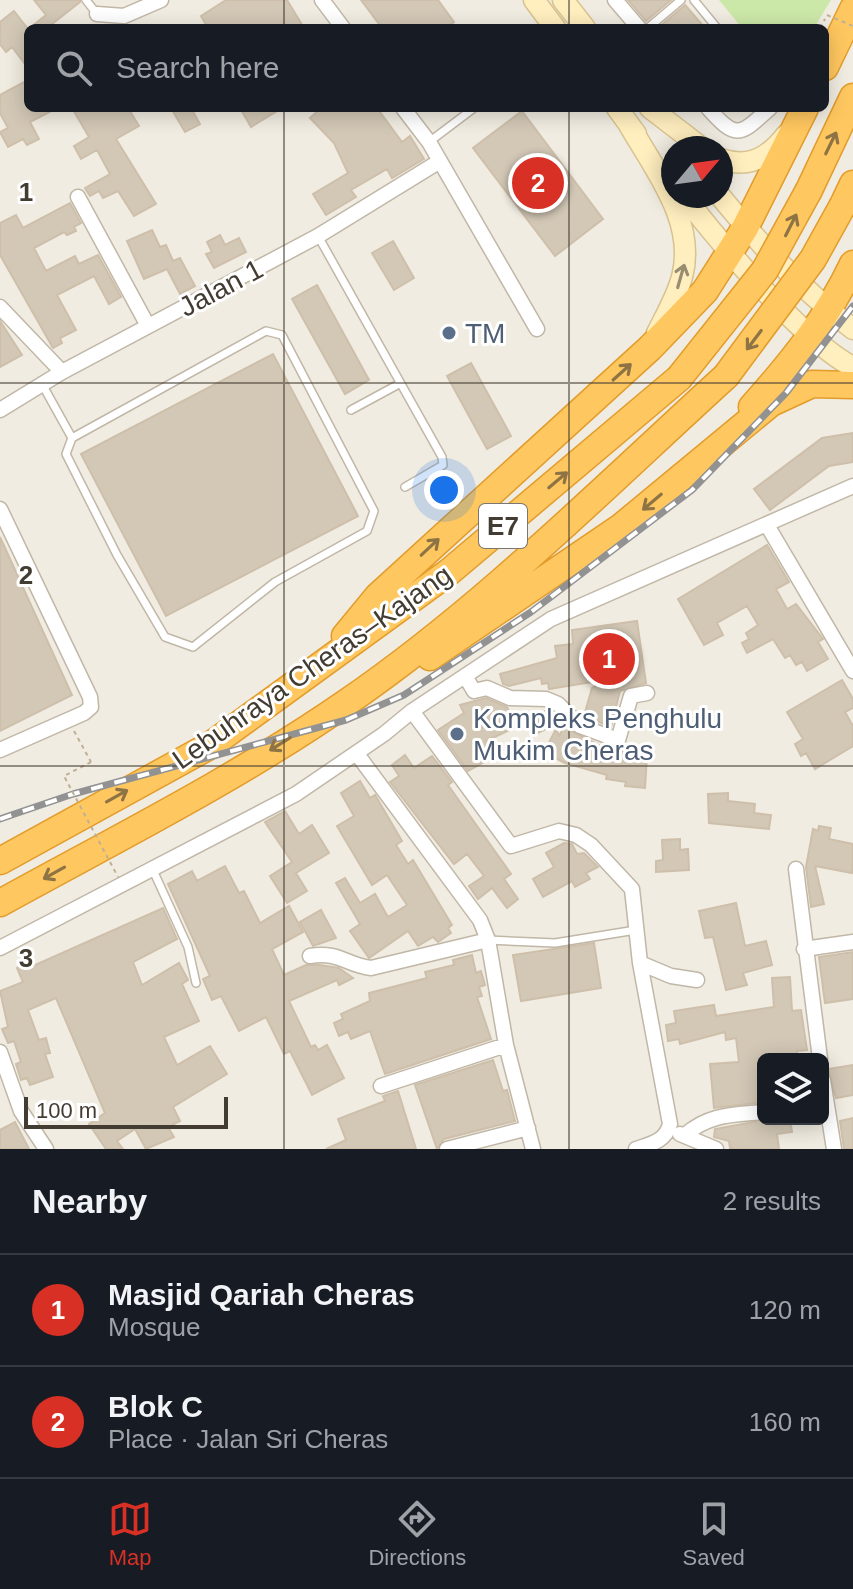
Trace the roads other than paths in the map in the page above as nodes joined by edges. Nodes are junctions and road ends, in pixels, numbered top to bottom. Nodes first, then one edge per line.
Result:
1 (86, 0) edge
2 (161, 0) edge
3 (322, 0) edge
4 (534, 0) edge
5 (563, 0) edge
6 (615, 0) edge
7 (681, 0) edge
8 (694, 0) edge
9 (853, 9) edge
10 (97, 14) joint
11 (340, 24) edge
12 (552, 24) edge
13 (582, 24) edge
14 (636, 24) edge
15 (653, 24) edge
16 (714, 24) edge
17 (829, 59) edge
18 (853, 97) edge
19 (406, 112) edge
20 (469, 112) edge
21 (652, 112) edge
22 (654, 112) edge
23 (712, 112) edge
24 (765, 112) edge
25 (803, 112) edge
26 (803, 112) edge
27 (622, 116) edge
28 (671, 136) edge
29 (686, 136) edge
30 (429, 142) junction
31 (440, 161) junction
32 (733, 163) edge
33 (661, 166) edge
34 (848, 195) edge
35 (78, 197) dead end
36 (694, 208) edge
37 (729, 208) edge
38 (745, 228) junction
39 (318, 236) junction
40 (721, 242) junction
41 (853, 264) edge
42 (0, 307) edge
43 (829, 310) junction
44 (148, 326) junction
45 (537, 329) dead end
46 (853, 329) edge
47 (812, 336) junction
48 (650, 348) junction
49 (853, 367) edge
50 (62, 372) junction
51 (42, 384) junction
52 (399, 384) junction
53 (853, 385) edge
54 (0, 410) edge
55 (351, 410) dead end
56 (72, 438) junction
57 (711, 451) junction
58 (853, 486) edge
59 (405, 487) dead end
60 (0, 509) edge
61 (767, 525) junction
62 (320, 665) junction
63 (853, 671) edge
64 (465, 676) junction
65 (647, 693) dead end
66 (346, 703) junction
67 (412, 711) junction
68 (0, 750) edge
69 (357, 754) junction
70 (0, 861) edge
71 (152, 868) junction
72 (796, 869) dead end
73 (0, 903) edge
74 (636, 930) junction
75 (488, 940) junction
76 (853, 942) edge
77 (0, 948) edge
78 (804, 949) junction
79 (310, 956) dead end
80 (640, 963) junction
81 (697, 980) dead end
82 (196, 983) dead end
83 (506, 1045) junction
84 (0, 1052) edge
85 (819, 1053) edge
86 (381, 1086) dead end
87 (757, 1112) edge
88 (829, 1118) edge
89 (528, 1128) junction
90 (668, 1133) junction
91 (685, 1135) junction
92 (46, 1149) edge
93 (447, 1149) edge
94 (533, 1149) edge
95 (636, 1149) edge
96 (716, 1149) edge
97 (834, 1149) edge

1 - 10 lane
2 - 10 street
3 - 11 street
4 - 12 main road
5 - 13 main road
6 - 14 street
7 - 15 lane
8 - 16 lane
9 - 17 highway
62 -> 18 highway, Lebuhraya Cheras–Kajang / E7, bridge
19 - 30 street
20 - 30 lane
21 - 28 main road
22 - 29 main road
23 - 24 street
25 - 32 main road
26 - 38 highway
27 - 33 main road
48 -> 27 main road
30 - 31 street
31 - 39 street, Jalan 1
31 - 45 street
34 -> 66 highway, Lebuhraya Cheras–Kajang / E7, bridge
35 - 44 street
36 - 40 main road
37 - 38 main road
38 - 40 highway
38 - 43 main road
39 - 44 street, Jalan 1
39 - 52 lane
40 - 47 main road
40 - 48 highway
41 - 43 highway
42 - 50 street
43 - 46 main road
43 - 47 highway
44 - 50 street, Jalan 1
47 - 49 main road
47 - 57 highway
62 -> 48 highway
50 - 51 street, Jalan 1
51 - 54 street, Jalan 1
51 - 56 lane
52 - 55 lane
52 - 59 lane
53 - 57 highway
56 - 56 lane
57 -> 66 highway
58 - 61 street
60 - 68 street
61 - 63 street
61 - 64 street
70 -> 62 highway, Lebuhraya Cheras–Kajang / E7
64 - 65 street
64 - 67 street
66 -> 73 highway, Lebuhraya Cheras–Kajang / E7
67 - 69 street
67 - 74 street
69 - 71 street
69 - 75 street
71 - 77 street
71 - 82 lane
72 - 78 street
74 - 75 lane
74 - 80 street
75 - 79 street
75 - 83 street
76 - 78 street
78 - 85 street
80 - 81 street
80 - 90 street
83 - 86 street
83 - 89 street
84 - 92 street
87 - 91 street
88 - 97 street
89 - 93 street
89 - 94 street
90 - 91 street
90 - 95 street
91 - 96 street

